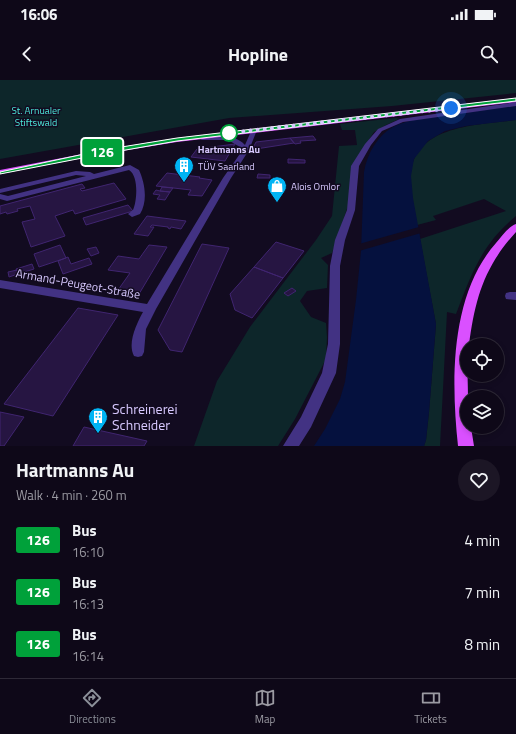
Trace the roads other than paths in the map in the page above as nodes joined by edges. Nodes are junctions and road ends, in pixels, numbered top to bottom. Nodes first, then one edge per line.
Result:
1 (516, 100) edge
2 (516, 104) edge
3 (254, 130) junction
4 (240, 131) junction
5 (190, 138) junction
6 (242, 146) junction
7 (241, 154) junction
8 (0, 172) edge
9 (94, 176) junction
10 (0, 191) edge
11 (0, 196) edge
12 (132, 214) dead end
13 (516, 227) edge
14 (1, 284) edge
15 (150, 309) junction
16 (138, 352) dead end
17 (291, 446) edge
18 (466, 446) edge

1 - 3 main road
2 - 17 street
3 - 4 main road
3 - 7 street
4 - 5 main road
4 - 6 street
5 - 6 street
5 - 8 main road
6 - 7 street
7 - 15 street
9 - 10 street
9 - 11 street
9 - 12 street
13 - 18 main road
14 - 15 street, Armand-Peugeot-Straße
15 - 16 street

